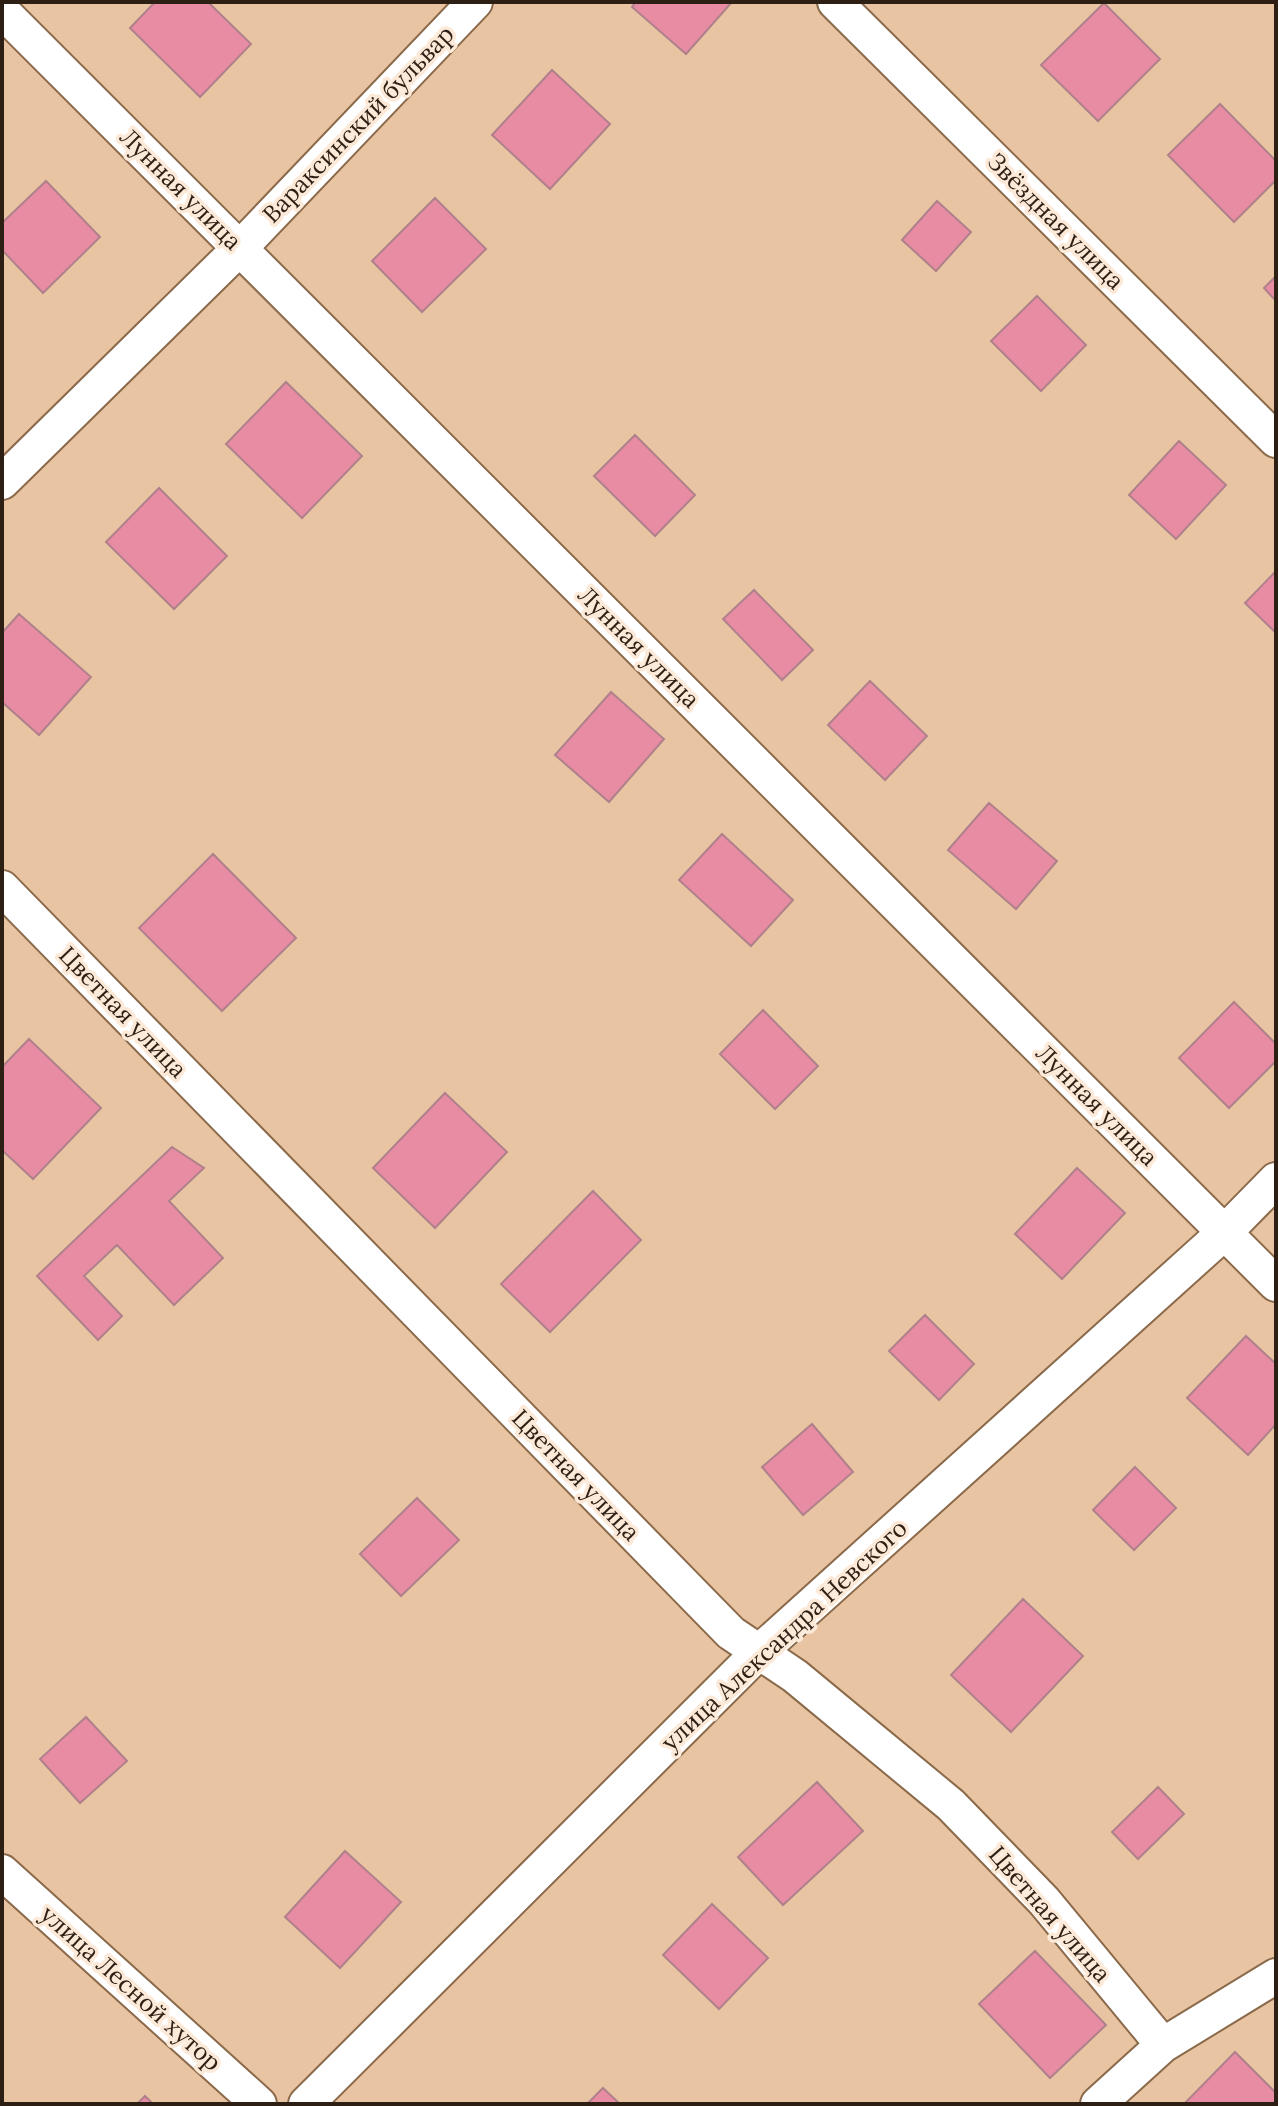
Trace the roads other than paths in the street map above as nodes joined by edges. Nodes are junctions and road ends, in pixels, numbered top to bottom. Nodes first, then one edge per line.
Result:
1 (475, 2) edge
2 (835, 2) edge
3 (2, 11) edge
4 (240, 248) junction
5 (1276, 440) edge
6 (2, 482) edge
7 (2, 888) edge
8 (1276, 1180) edge
9 (1225, 1232) junction
10 (1276, 1284) edge
11 (759, 1652) junction
12 (2, 1872) edge
13 (1276, 1976) edge
14 (1163, 2045) junction
15 (259, 2104) edge
16 (306, 2104) edge
17 (1098, 2104) edge

1 - 4 street, Вараксинский бульвар
2 - 5 street, Звёздная улица
3 - 4 street, Лунная улица
4 - 6 street, Вараксинский бульвар
4 - 9 street, Лунная улица
7 - 11 street, Цветная улица
8 - 9 street, улица Александра Невского
9 - 10 street, Лунная улица
9 - 11 street, улица Александра Невского
11 - 14 street, Цветная улица
11 - 16 street, улица Александра Невского
12 - 15 street, улица Лесной хутор
13 - 14 street
14 - 17 street

